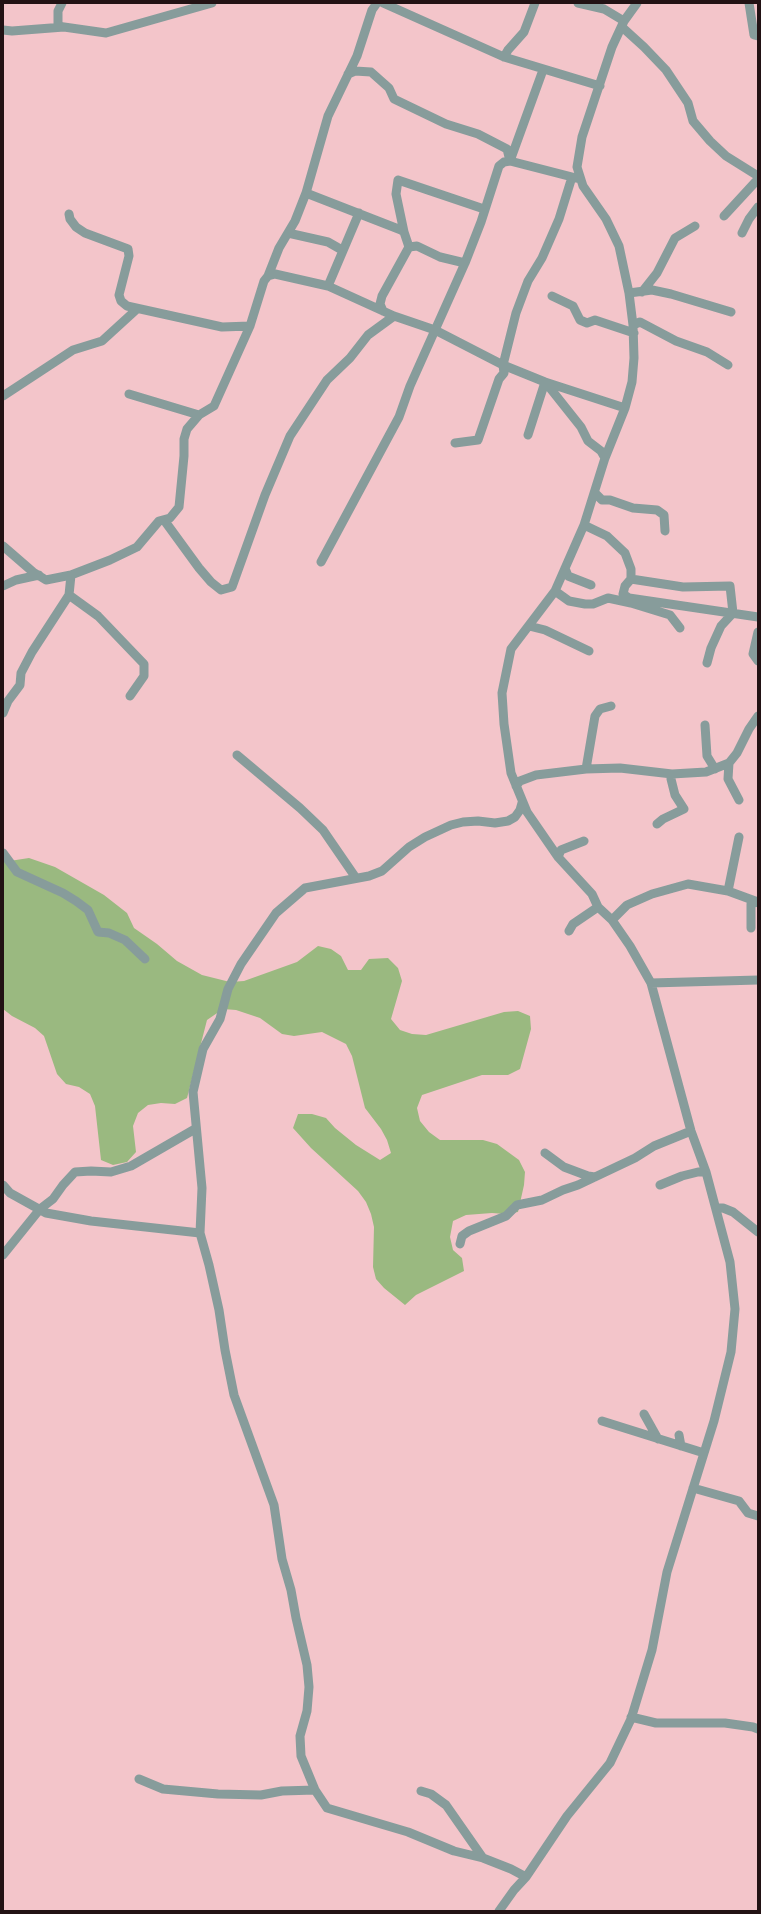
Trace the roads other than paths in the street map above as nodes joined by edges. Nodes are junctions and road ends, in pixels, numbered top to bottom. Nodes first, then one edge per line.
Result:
1 (62, 3) edge
2 (212, 3) edge
3 (377, 3) edge
4 (383, 3) edge
5 (535, 3) edge
6 (578, 3) edge
7 (637, 3) edge
8 (749, 3) edge
9 (623, 24) junction
10 (64, 28) junction
11 (3, 30) edge
12 (758, 36) edge
13 (504, 56) junction
14 (543, 70) junction
15 (348, 74) junction
16 (600, 86) junction
17 (510, 161) junction
18 (758, 177) edge
19 (576, 178) junction
20 (306, 193) junction
21 (758, 207) edge
22 (484, 209) junction
23 (359, 213) junction
24 (69, 214) dead end
25 (724, 216) dead end
26 (696, 226) dead end
27 (404, 232) junction
28 (288, 233) junction
29 (742, 233) dead end
30 (409, 247) junction
31 (342, 250) junction
32 (465, 263) junction
33 (268, 276) junction
34 (328, 286) junction
35 (642, 292) junction
36 (629, 293) junction
37 (552, 296) dead end
38 (137, 309) junction
39 (383, 311) junction
40 (731, 312) dead end
41 (394, 316) junction
42 (250, 326) junction
43 (634, 329) junction
44 (436, 330) junction
45 (502, 365) junction
46 (728, 365) dead end
47 (545, 382) junction
48 (129, 394) dead end
49 (3, 396) edge
50 (625, 408) junction
51 (199, 415) junction
52 (528, 435) dead end
53 (455, 443) dead end
54 (605, 458) junction
55 (595, 493) junction
56 (164, 520) junction
57 (584, 525) junction
58 (665, 531) dead end
59 (3, 546) edge
60 (321, 562) dead end
61 (565, 568) junction
62 (39, 575) junction
63 (71, 575) junction
64 (631, 579) junction
65 (591, 585) dead end
66 (3, 586) edge
67 (555, 591) junction
68 (69, 595) junction
69 (733, 613) junction
70 (758, 618) edge
71 (529, 626) junction
72 (680, 628) dead end
73 (758, 632) edge
74 (589, 651) dead end
75 (758, 661) edge
76 (707, 663) dead end
77 (130, 696) dead end
78 (611, 706) dead end
79 (3, 713) edge
80 (758, 716) edge
81 (705, 725) dead end
82 (237, 755) dead end
83 (729, 763) junction
84 (586, 769) junction
85 (715, 769) junction
86 (672, 774) junction
87 (516, 786) junction
88 (739, 800) dead end
89 (522, 803) junction
90 (657, 824) dead end
91 (739, 837) dead end
92 (584, 841) dead end
93 (3, 853) edge
94 (558, 857) junction
95 (356, 878) junction
96 (728, 891) junction
97 (758, 902) edge
98 (598, 907) junction
99 (612, 920) junction
100 (751, 928) dead end
101 (569, 931) dead end
102 (145, 958) dead end
103 (758, 980) edge
104 (651, 983) junction
105 (195, 1129) junction
106 (691, 1131) junction
107 (545, 1152) dead end
108 (706, 1172) junction
109 (595, 1177) junction
110 (3, 1185) edge
111 (660, 1185) dead end
112 (716, 1208) junction
113 (40, 1209) junction
114 (758, 1232) edge
115 (200, 1233) junction
116 (460, 1244) dead end
117 (3, 1255) edge
118 (644, 1414) dead end
119 (602, 1421) dead end
120 (679, 1435) dead end
121 (658, 1439) junction
122 (681, 1446) junction
123 (704, 1453) junction
124 (693, 1488) junction
125 (758, 1516) edge
126 (631, 1717) junction
127 (758, 1730) edge
128 (139, 1779) dead end
129 (315, 1790) junction
130 (421, 1791) dead end
131 (483, 1858) junction
132 (526, 1877) junction
133 (499, 1911) edge

1 - 10 street
2 - 10 street
3 - 15 street
4 - 13 street
5 - 13 street
6 - 9 street
7 - 9 street
8 - 12 street
9 - 16 street
9 - 18 street
10 - 11 street
13 - 14 street
14 - 16 street
14 - 17 street
15 - 17 street
15 - 20 street
16 - 19 street
17 - 19 street
17 - 22 street
18 - 25 street
19 - 36 street
19 - 45 street
20 - 23 street
20 - 28 street
21 - 29 street
22 - 27 street
22 - 32 street
23 - 27 street
23 - 31 street
24 - 38 street
26 - 35 street
27 - 30 street
28 - 31 street
28 - 33 street
30 - 32 street
30 - 39 street
31 - 34 street
32 - 44 street
33 - 34 street
33 - 42 street
34 - 39 street
35 - 36 street
35 - 40 street
36 - 43 street
37 - 43 street
38 - 42 street
38 - 49 street
39 - 41 street
41 - 44 street
41 - 56 street
42 - 51 street
43 - 46 street
43 - 50 street
44 - 45 street
44 - 60 street
45 - 47 street
45 - 53 street
47 - 50 street
47 - 52 street
47 - 54 street
48 - 51 street
50 - 54 street
51 - 56 street
54 - 55 street
55 - 57 street
55 - 58 street
56 - 63 street
57 - 61 street
57 - 64 street
59 - 62 street
61 - 65 street
61 - 67 street
62 - 63 street
62 - 66 street
63 - 68 street
64 - 69 street
64 - 69 street
67 - 71 street
67 - 72 street
68 - 77 street
68 - 79 street
69 - 70 street
69 - 76 street
71 - 74 street
71 - 87 street
73 - 75 street
78 - 84 street
80 - 83 street
81 - 85 street
82 - 95 street
83 - 85 street
83 - 88 street
84 - 86 street
84 - 87 street
85 - 86 street
86 - 90 street
87 - 89 street
89 - 94 street
89 - 95 street
91 - 96 street
92 - 94 street
93 - 102 street
94 - 98 street
95 - 105 street
96 - 97 street
96 - 99 street
97 - 100 street
98 - 99 street
98 - 101 street
99 - 104 street
103 - 104 street
104 - 106 street
105 - 113 street
105 - 115 street
106 - 108 street
106 - 109 street
107 - 109 street
108 - 111 street
108 - 112 street
109 - 116 street
110 - 113 street
112 - 114 street
112 - 123 street
113 - 115 street
113 - 117 street
115 - 129 street
118 - 121 street
119 - 121 street
120 - 122 street
121 - 122 street
122 - 123 street
123 - 124 street
124 - 125 street
124 - 126 street
126 - 127 street
126 - 132 street
128 - 129 street
129 - 131 street
130 - 131 street
131 - 132 street
132 - 133 street

